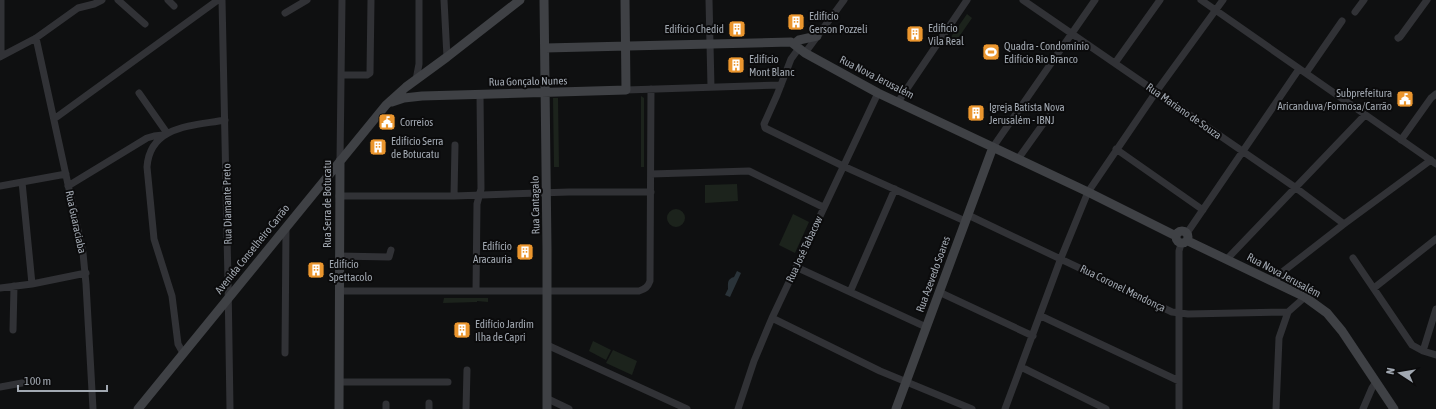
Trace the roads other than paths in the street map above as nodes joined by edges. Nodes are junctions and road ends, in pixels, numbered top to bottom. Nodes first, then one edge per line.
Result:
1 (1, 0) edge
2 (102, 0) edge
3 (118, 0) edge
4 (168, 0) edge
5 (218, 0) edge
6 (222, 0) edge
7 (306, 0) edge
8 (342, 0) edge
9 (371, 0) edge
10 (419, 0) edge
11 (444, 0) edge
12 (520, 0) edge
13 (544, 0) edge
14 (625, 0) edge
15 (709, 0) edge
16 (844, 0) edge
17 (967, 0) edge
18 (1023, 0) edge
19 (1095, 0) edge
20 (1160, 0) edge
21 (1201, 0) edge
22 (1223, 0) edge
23 (1364, 0) edge
24 (1427, 0) edge
25 (90, 2) edge
26 (174, 6) dead end
27 (1215, 10) junction
28 (1355, 12) dead end
29 (285, 13) dead end
30 (1342, 21) dead end
31 (145, 24) dead end
32 (1071, 33) junction
33 (817, 36) junction
34 (36, 38) junction
35 (1398, 38) dead end
36 (710, 44) junction
37 (626, 47) junction
38 (545, 48) junction
39 (799, 48) junction
40 (1, 56) edge
41 (447, 57) junction
42 (1115, 63) junction
43 (1302, 71) junction
44 (341, 75) junction
45 (416, 80) junction
46 (781, 85) junction
47 (626, 87) junction
48 (711, 87) junction
49 (651, 89) junction
50 (546, 92) junction
51 (1156, 92) junction
52 (139, 93) dead end
53 (878, 93) junction
54 (480, 94) junction
55 (1436, 94) edge
56 (422, 96) junction
57 (898, 102) junction
58 (386, 105) junction
59 (1365, 115) junction
60 (1048, 117) dead end
61 (54, 119) junction
62 (225, 120) junction
63 (165, 134) junction
64 (1401, 140) junction
65 (455, 145) dead end
66 (993, 147) junction
67 (1116, 149) junction
68 (1242, 152) junction
69 (1018, 159) junction
70 (340, 161) junction
71 (1433, 162) edge
72 (843, 166) junction
73 (66, 174) junction
74 (651, 174) junction
75 (22, 182) junction
76 (0, 186) edge
77 (68, 186) junction
78 (1296, 188) junction
79 (895, 189) junction
80 (651, 192) junction
81 (1088, 192) junction
82 (547, 193) junction
83 (339, 196) junction
84 (454, 196) junction
85 (479, 196) junction
86 (823, 207) junction
87 (1203, 210) junction
88 (967, 218) junction
89 (1344, 224) junction
90 (286, 227) junction
91 (1183, 238) junction
92 (1436, 240) edge
93 (391, 250) dead end
94 (339, 256) junction
95 (1061, 258) junction
96 (1353, 258) dead end
97 (1227, 259) junction
98 (796, 267) junction
99 (86, 273) junction
100 (1274, 282) junction
101 (32, 284) junction
102 (14, 286) junction
103 (0, 288) edge
104 (1374, 288) junction
105 (339, 290) junction
106 (476, 291) junction
107 (548, 291) junction
108 (850, 292) junction
109 (939, 292) junction
110 (229, 297) junction
111 (1305, 297) junction
112 (1436, 309) edge
113 (1288, 312) junction
114 (1178, 313) junction
115 (1040, 316) junction
116 (772, 318) junction
117 (926, 327) junction
118 (14, 330) dead end
119 (1033, 336) junction
120 (547, 345) junction
121 (1423, 351) junction
122 (183, 353) junction
123 (285, 353) dead end
124 (1436, 355) edge
125 (1021, 367) junction
126 (467, 370) dead end
127 (1179, 381) junction
128 (339, 382) junction
129 (448, 382) dead end
130 (906, 382) junction
131 (1376, 382) junction
132 (22, 383) dead end
133 (0, 387) edge
134 (548, 399) junction
135 (93, 409) edge
136 (138, 409) edge
137 (230, 409) edge
138 (339, 409) edge
139 (466, 409) edge
140 (547, 409) edge
141 (569, 409) edge
142 (687, 409) edge
143 (738, 409) edge
144 (896, 409) edge
145 (972, 409) edge
146 (1005, 409) edge
147 (1106, 409) edge
148 (1179, 409) edge
149 (1276, 409) edge
150 (1363, 409) edge
151 (1394, 409) edge

1 - 40 street
2 - 25 street
3 - 31 street
4 - 26 street
5 - 61 street
6 - 62 street, Rua Diamante Preto
7 - 29 street
8 - 44 street, Rua Serra de Botucatu
9 - 44 street
10 - 45 street
11 - 41 street
12 - 41 street, Avenida Conselheiro Carrão
13 - 38 street, Rua Cantagalo
14 - 37 street
15 - 36 street
16 - 33 street, Rua Coronel Mendonça
17 - 57 street
18 - 32 street, Rua Mariano de Souza
19 - 32 street
20 - 42 street
21 - 27 street
22 - 27 street
23 - 28 street
24 - 35 street
25 - 34 street
27 - 43 street
27 - 51 street
30 - 43 street
32 - 42 street, Rua Mariano de Souza
32 - 66 street
33 - 39 street, Rua Coronel Mendonça
33 - 39 street
34 - 40 street
34 - 61 street, Rua Guaraciaba
36 - 37 street, Rua Nova Jerusalém
36 - 39 street, Rua Nova Jerusalém
36 - 48 street
37 - 38 street, Rua Nova Jerusalém
37 - 47 street
38 - 50 street, Rua Cantagalo
39 - 46 street, Rua Coronel Mendonça
39 - 53 street, Rua Nova Jerusalém
41 - 45 street, Avenida Conselheiro Carrão
42 - 51 street, Rua Mariano de Souza
43 - 59 street
43 - 68 street
44 - 70 street, Rua Serra de Botucatu
45 - 56 street
45 - 58 street, Avenida Conselheiro Carrão
46 - 48 street, Rua Gonçalo Nunes
46 - 72 street, Rua Coronel Mendonça
47 - 49 street, Rua Gonçalo Nunes
47 - 50 street, Rua Gonçalo Nunes
48 - 49 street, Rua Gonçalo Nunes
49 - 74 street
50 - 54 street, Rua Gonçalo Nunes
50 - 82 street, Rua Cantagalo
51 - 67 street
51 - 68 street, Rua Mariano de Souza
52 - 63 street
53 - 57 street, Rua Nova Jerusalém
53 - 72 street, Rua José Tabacow
54 - 56 street, Rua Gonçalo Nunes
54 - 85 street
55 - 64 street
56 - 58 street, Avenida Conselheiro Carrão
57 - 66 street, Rua Nova Jerusalém
58 - 70 street, Avenida Conselheiro Carrão
59 - 64 street
59 - 78 street
60 - 69 street
61 - 73 street, Rua Guaraciaba
62 - 63 street
62 - 110 street, Rua Diamante Preto
63 - 77 street
63 - 122 street
64 - 71 street
65 - 84 street
66 - 69 street, Rua Nova Jerusalém
66 - 88 street, Rua Azevedo Soares
67 - 81 street
67 - 87 street
68 - 78 street, Rua Mariano de Souza
68 - 87 street
69 - 81 street, Rua Nova Jerusalém
70 - 83 street, Rua Serra de Botucatu
70 - 90 street, Avenida Conselheiro Carrão
71 - 89 street
72 - 79 street, Rua Coronel Mendonça
72 - 86 street, Rua José Tabacow
73 - 75 street
73 - 77 street, Rua Guaraciaba
74 - 80 street
74 - 86 street
75 - 76 street
75 - 101 street
77 - 99 street, Rua Guaraciaba
78 - 89 street, Rua Mariano de Souza
78 - 97 street
79 - 88 street, Rua Coronel Mendonça
79 - 108 street
80 - 82 street
80 - 107 street
81 - 91 street, Rua Nova Jerusalém
81 - 95 street
82 - 85 street
82 - 107 street, Rua Cantagalo
83 - 84 street
83 - 94 street, Rua Serra de Botucatu
84 - 85 street
85 - 106 street
86 - 98 street, Rua José Tabacow
87 - 91 street
88 - 95 street, Rua Coronel Mendonça
88 - 109 street, Rua Azevedo Soares
89 - 100 street
90 - 110 street, Avenida Conselheiro Carrão
90 - 123 street
91 - 97 street, Rua Nova Jerusalém
91 - 114 street
92 - 104 street
93 - 94 street
94 - 105 street, Rua Serra de Botucatu
95 - 114 street, Rua Coronel Mendonça
95 - 115 street
96 - 104 street
97 - 100 street, Rua Nova Jerusalém
98 - 108 street
98 - 116 street, Rua José Tabacow
99 - 101 street
99 - 135 street, Rua Guaraciaba
100 - 111 street, Rua Nova Jerusalém
101 - 102 street
102 - 103 street
102 - 118 street
104 - 121 street
105 - 106 street
105 - 128 street, Rua Serra de Botucatu
106 - 107 street
107 - 120 street, Rua Cantagalo
108 - 117 street
109 - 117 street, Rua Azevedo Soares
109 - 119 street
110 - 122 street, Avenida Conselheiro Carrão
110 - 137 street, Rua Diamante Preto
111 - 113 street
111 - 131 street, Rua Nova Jerusalém
112 - 121 street
113 - 114 street, Rua Coronel Mendonça
113 - 149 street
114 - 127 street
115 - 119 street
115 - 127 street
116 - 130 street
116 - 143 street, Rua José Tabacow
117 - 130 street, Rua Azevedo Soares
119 - 125 street
120 - 134 street, Rua Cantagalo
120 - 142 street
121 - 124 street
122 - 136 street, Avenida Conselheiro Carrão
125 - 146 street
125 - 147 street
126 - 139 street
127 - 148 street
128 - 129 street
128 - 138 street, Rua Serra de Botucatu
130 - 144 street, Rua Azevedo Soares
130 - 145 street
131 - 150 street
131 - 151 street, Rua Nova Jerusalém
132 - 133 street
134 - 140 street, Rua Cantagalo
134 - 141 street

